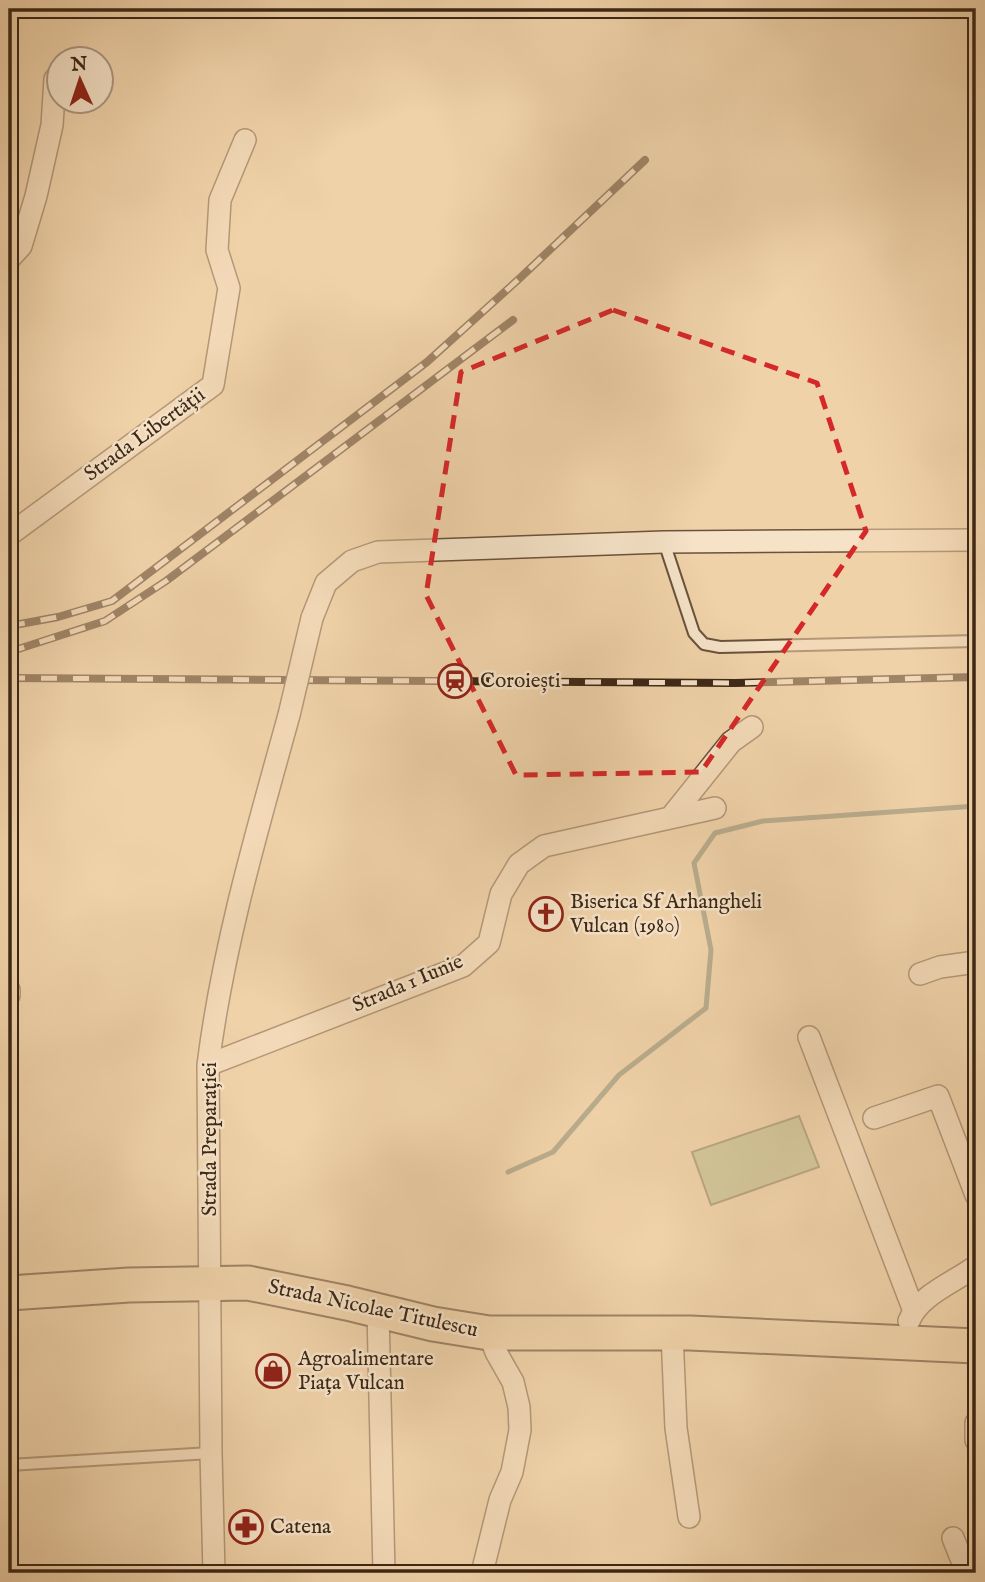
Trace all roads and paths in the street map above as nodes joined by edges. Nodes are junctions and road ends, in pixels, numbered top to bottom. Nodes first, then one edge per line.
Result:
1 (52, 116) edge
2 (245, 140) dead end
3 (9, 259) edge
4 (9, 535) edge
5 (976, 540) edge
6 (664, 542) junction
7 (976, 641) edge
8 (752, 727) dead end
9 (715, 808) dead end
10 (671, 817) junction
11 (976, 962) edge
12 (920, 974) dead end
13 (809, 1037) dead end
14 (208, 1065) junction
15 (874, 1118) dead end
16 (976, 1195) edge
17 (976, 1266) edge
18 (210, 1282) junction
19 (9, 1293) edge
20 (378, 1311) junction
21 (914, 1311) junction
22 (489, 1333) junction
23 (672, 1333) junction
24 (906, 1342) junction
25 (976, 1346) edge
26 (976, 1423) edge
27 (976, 1440) edge
28 (211, 1453) junction
29 (9, 1465) edge
30 (689, 1517) dead end
31 (953, 1538) dead end
32 (214, 1573) edge
33 (384, 1573) edge
34 (482, 1573) edge
35 (967, 1573) edge

1 - 3 street
2 - 4 street, Strada Libertății
5 - 6 street, Strada Preparației
6 - 7 lane
6 - 14 street, Strada Preparației, bridge
8 - 10 street
9 - 10 street, Strada 1 Iunie
10 - 14 street, Strada 1 Iunie
11 - 12 street
13 - 21 street
14 - 18 street, Strada Preparației
15 - 16 street
17 - 21 street
18 - 19 main road, Strada Nicolae Titulescu
18 - 20 main road, Strada Nicolae Titulescu
18 - 28 street, Strada Preparației
20 - 22 main road, Strada Nicolae Titulescu
20 - 33 street
21 - 24 street
22 - 23 main road, Strada Nicolae Titulescu
22 - 34 street
23 - 24 main road, Strada Nicolae Titulescu
23 - 30 street
24 - 25 main road, Strada Nicolae Titulescu
26 - 27 street
28 - 29 lane
28 - 32 street, Strada Preparației
31 - 35 street

